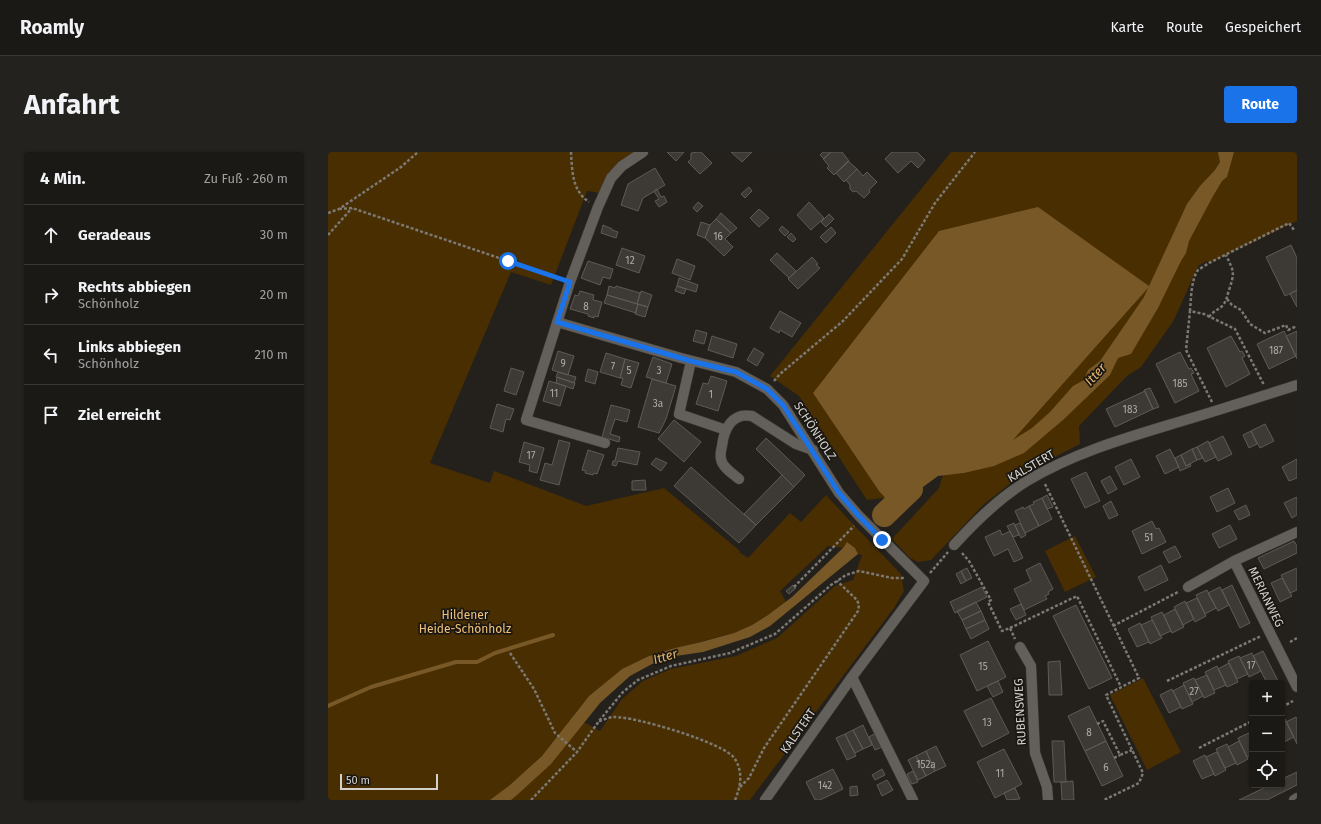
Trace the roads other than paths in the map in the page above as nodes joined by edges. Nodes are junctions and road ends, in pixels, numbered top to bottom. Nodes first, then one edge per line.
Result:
1 (643, 152) edge
2 (557, 322) junction
3 (691, 361) junction
4 (1297, 385) edge
5 (726, 430) junction
6 (605, 443) dead end
7 (813, 450) junction
8 (739, 479) dead end
9 (1297, 532) edge
10 (954, 545) road end
11 (1234, 561) junction
12 (924, 582) joint
13 (1188, 588) road end
14 (1020, 647) road end
15 (852, 677) junction
16 (1297, 687) edge
17 (1297, 798) edge
18 (765, 800) edge
19 (913, 800) edge
20 (1048, 800) edge
21 (1294, 800) edge

1 - 2 street
2 - 3 street, SCHÖNHOLZ
2 - 6 street
3 - 5 street
3 - 7 street, SCHÖNHOLZ
4 - 10 street, KALSTERT
5 - 7 street
5 - 8 street
7 - 12 street, SCHÖNHOLZ
9 - 11 street, MERIANWEG
11 - 13 street, MERIANWEG
11 - 16 street, MERIANWEG
12 - 15 street, KALSTERT
14 - 20 street, RUBENSWEG
15 - 18 street, KALSTERT
15 - 19 street
17 - 21 street

